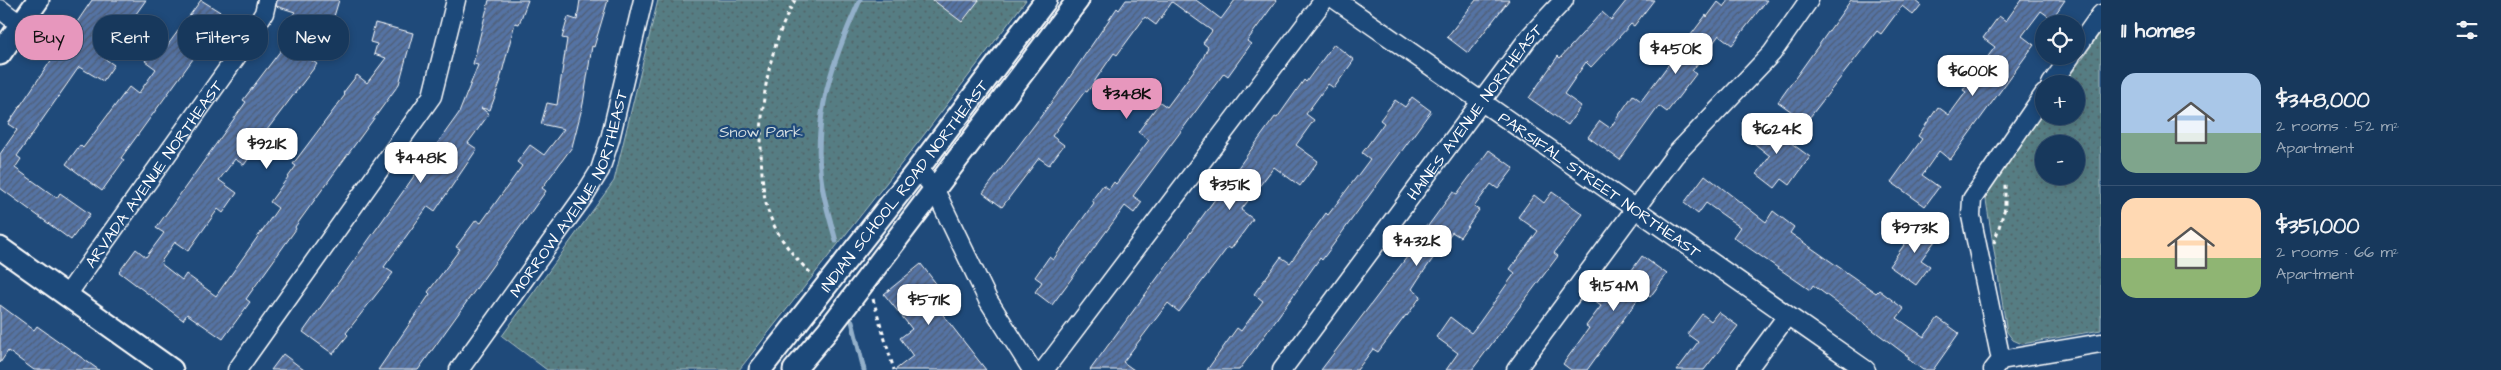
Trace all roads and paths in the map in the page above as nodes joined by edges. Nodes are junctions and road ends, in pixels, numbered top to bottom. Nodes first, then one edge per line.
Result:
1 (38, 0) edge
2 (267, 0) edge
3 (456, 0) edge
4 (643, 0) edge
5 (795, 0) edge
6 (1046, 0) edge
7 (1078, 0) edge
8 (1324, 0) edge
9 (1336, 0) edge
10 (1564, 0) edge
11 (1809, 0) edge
12 (0, 9) edge
13 (2101, 14) edge
14 (28, 15) edge
15 (15, 20) edge
16 (15, 33) edge
17 (2085, 36) edge
18 (0, 54) edge
19 (1481, 102) junction
20 (2035, 107) edge
21 (918, 169) junction
22 (2006, 177) dead end
23 (934, 188) junction
24 (1636, 209) junction
25 (1994, 247) dead end
26 (0, 248) edge
27 (824, 288) junction
28 (856, 292) junction
29 (67, 295) junction
30 (1787, 316) junction
31 (2101, 342) edge
32 (1997, 365) edge
33 (172, 370) edge
34 (237, 370) edge
35 (459, 370) edge
36 (760, 370) edge
37 (794, 370) edge
38 (894, 370) edge
39 (1032, 370) edge
40 (1044, 370) edge
41 (1282, 370) edge
42 (1516, 370) edge
43 (1747, 370) edge
44 (1866, 370) edge

1 - 14 street
2 - 29 street, ARVADA AVENUE NORTHEAST
3 - 34 street
4 - 35 street, MORROW AVENUE NORTHEAST
5 - 27 path
6 - 21 street, INDIAN SCHOOL ROAD NORTHEAST
7 - 23 street, INDIAN SCHOOL ROAD NORTHEAST
8 - 40 street
9 - 19 street, PARSIFAL STREET NORTHEAST
10 - 19 street, HAINES AVENUE NORTHEAST
11 - 24 street
12 - 15 street
13 - 17 street
16 - 18 street
19 - 24 street, PARSIFAL STREET NORTHEAST
19 - 41 street, HAINES AVENUE NORTHEAST
20 - 32 street
21 - 23 street
21 - 27 street, INDIAN SCHOOL ROAD NORTHEAST
22 - 25 path
23 - 28 street, INDIAN SCHOOL ROAD NORTHEAST
23 - 39 street
24 - 30 street, PARSIFAL STREET NORTHEAST
24 - 42 street
26 - 29 street
27 - 36 street, INDIAN SCHOOL ROAD NORTHEAST
28 - 37 street, INDIAN SCHOOL ROAD NORTHEAST
28 - 38 path
29 - 33 street
30 - 43 street
30 - 44 street, PARSIFAL STREET NORTHEAST
31 - 32 street

